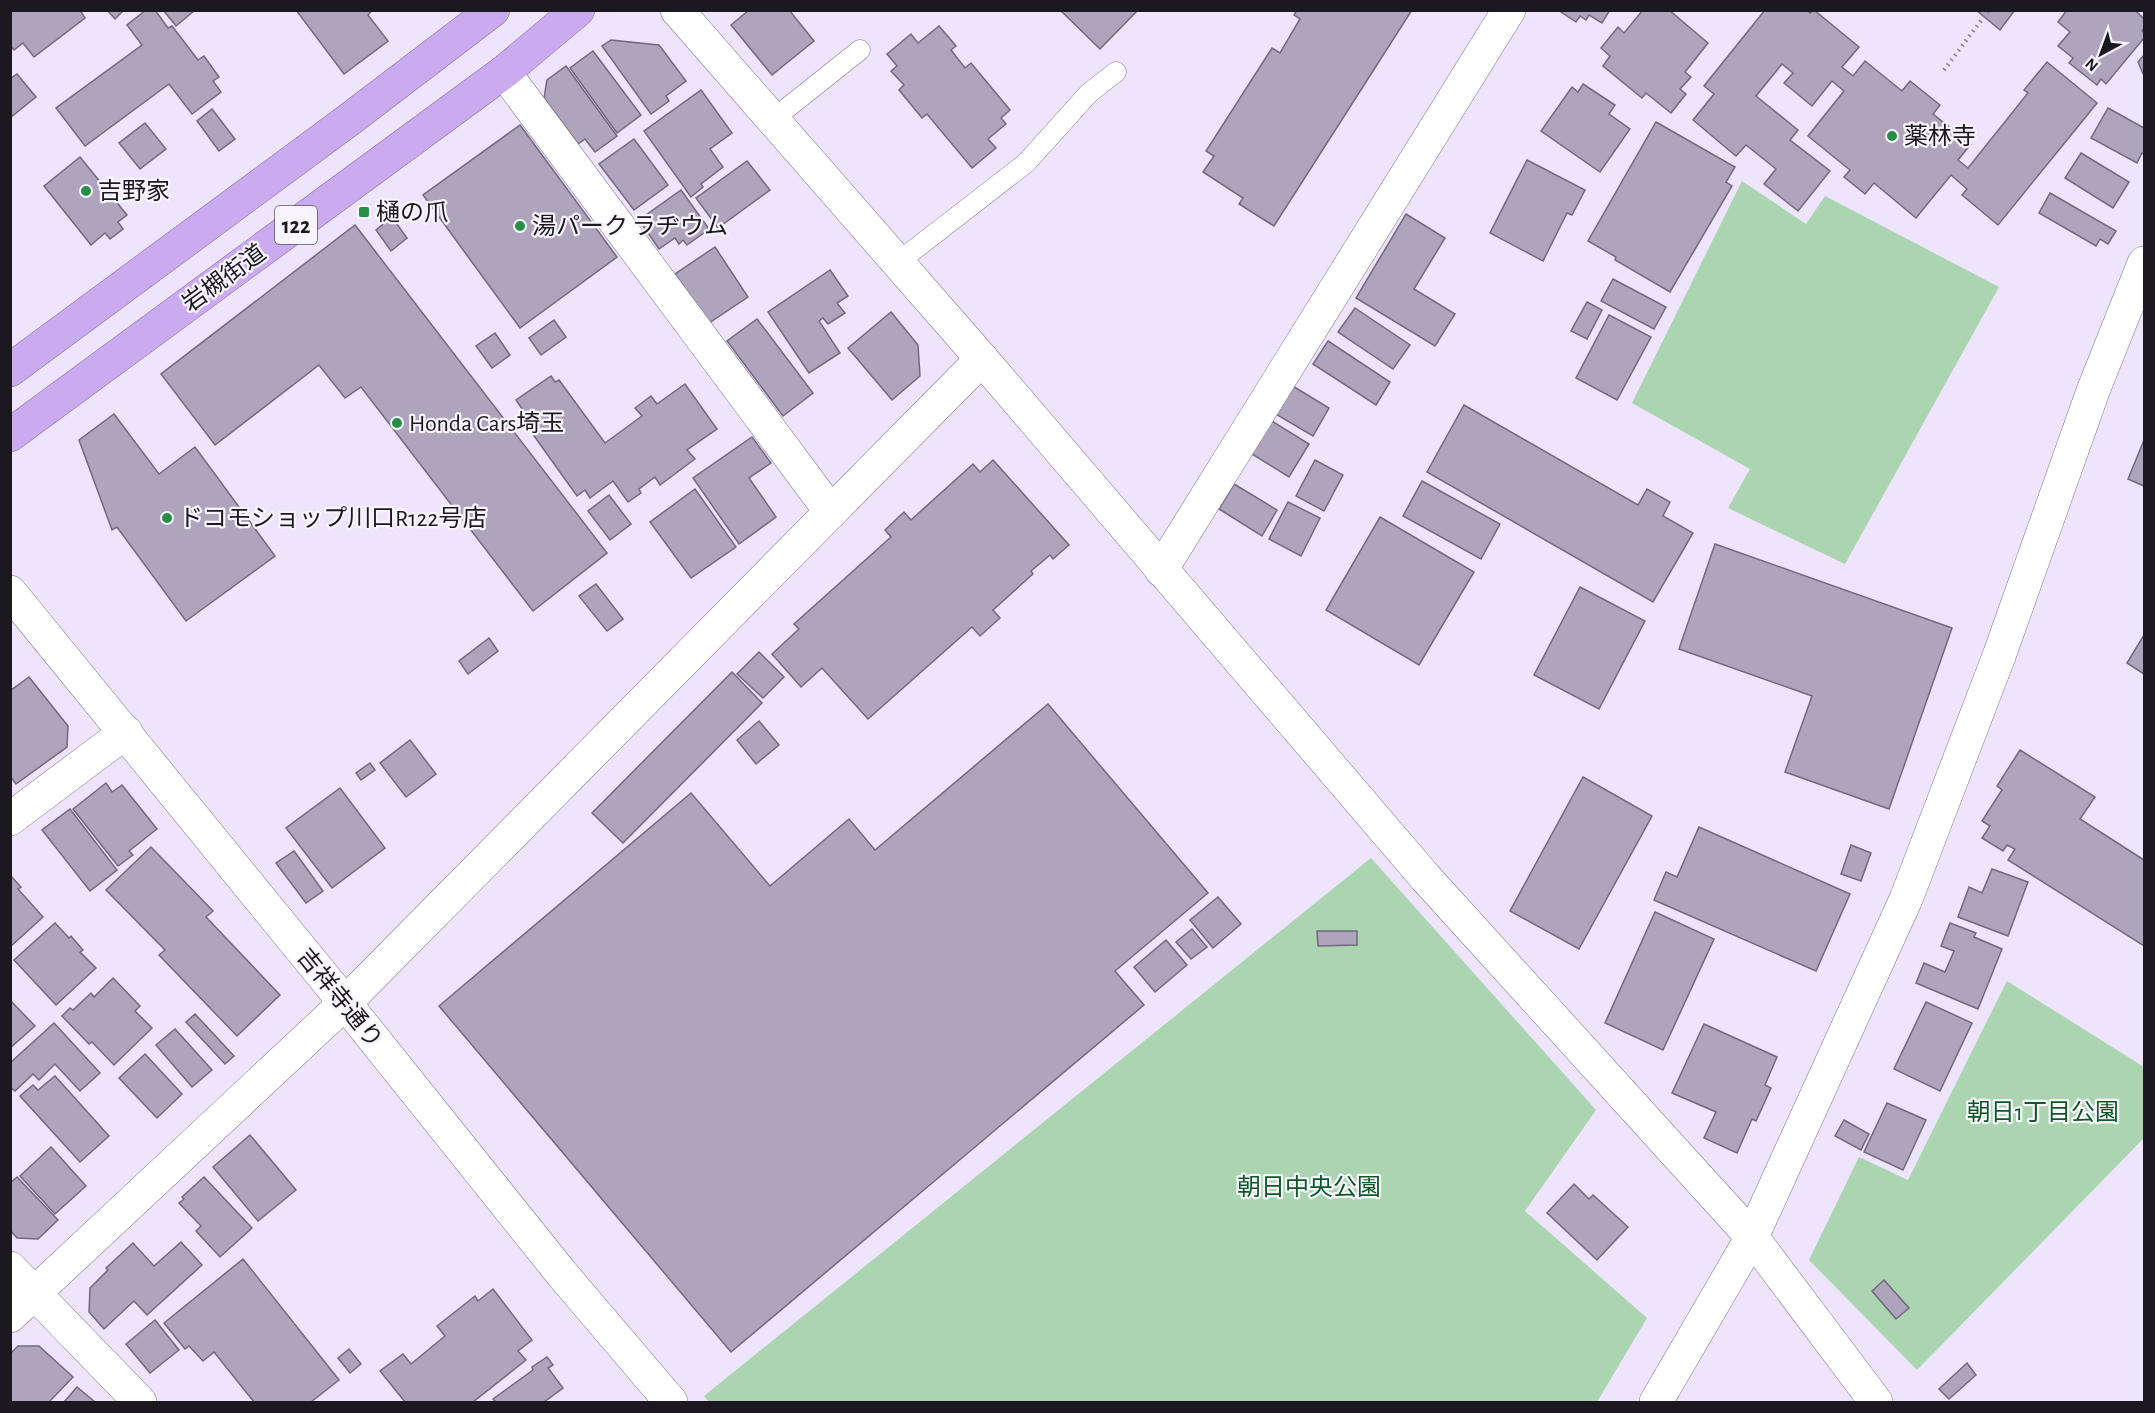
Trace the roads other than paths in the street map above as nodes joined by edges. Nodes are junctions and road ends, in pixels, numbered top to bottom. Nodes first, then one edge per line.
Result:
1 (493, 10) edge
2 (578, 10) edge
3 (676, 10) edge
4 (1509, 10) edge
5 (860, 50) dead end
6 (504, 72) junction
7 (1116, 72) dead end
8 (772, 120) junction
9 (897, 263) junction
10 (2145, 263) edge
11 (982, 359) junction
12 (10, 370) edge
13 (10, 435) edge
14 (831, 512) junction
15 (1161, 570) junction
16 (10, 592) edge
17 (126, 732) junction
18 (10, 819) edge
19 (345, 1003) junction
20 (1752, 1237) junction
21 (10, 1268) edge
22 (36, 1293) junction
23 (10, 1316) edge
24 (140, 1402) edge
25 (671, 1402) edge
26 (1656, 1402) edge
27 (1876, 1402) edge

1 - 12 highway, 122
2 - 6 highway, 岩槻街道 / 122
3 - 8 street
4 - 15 street
5 - 8 lane
6 - 13 highway, 岩槻街道 / 122
6 - 14 street
7 - 9 lane
8 - 9 street
9 - 11 street
10 - 20 street
11 - 14 street
11 - 15 street
14 - 19 street
15 - 20 street
16 - 17 street, 吉祥寺通り
17 - 18 street
17 - 19 street, 吉祥寺通り
19 - 22 street
19 - 25 street, 吉祥寺通り
20 - 26 street
20 - 27 street
21 - 22 street
22 - 23 street
22 - 24 street

